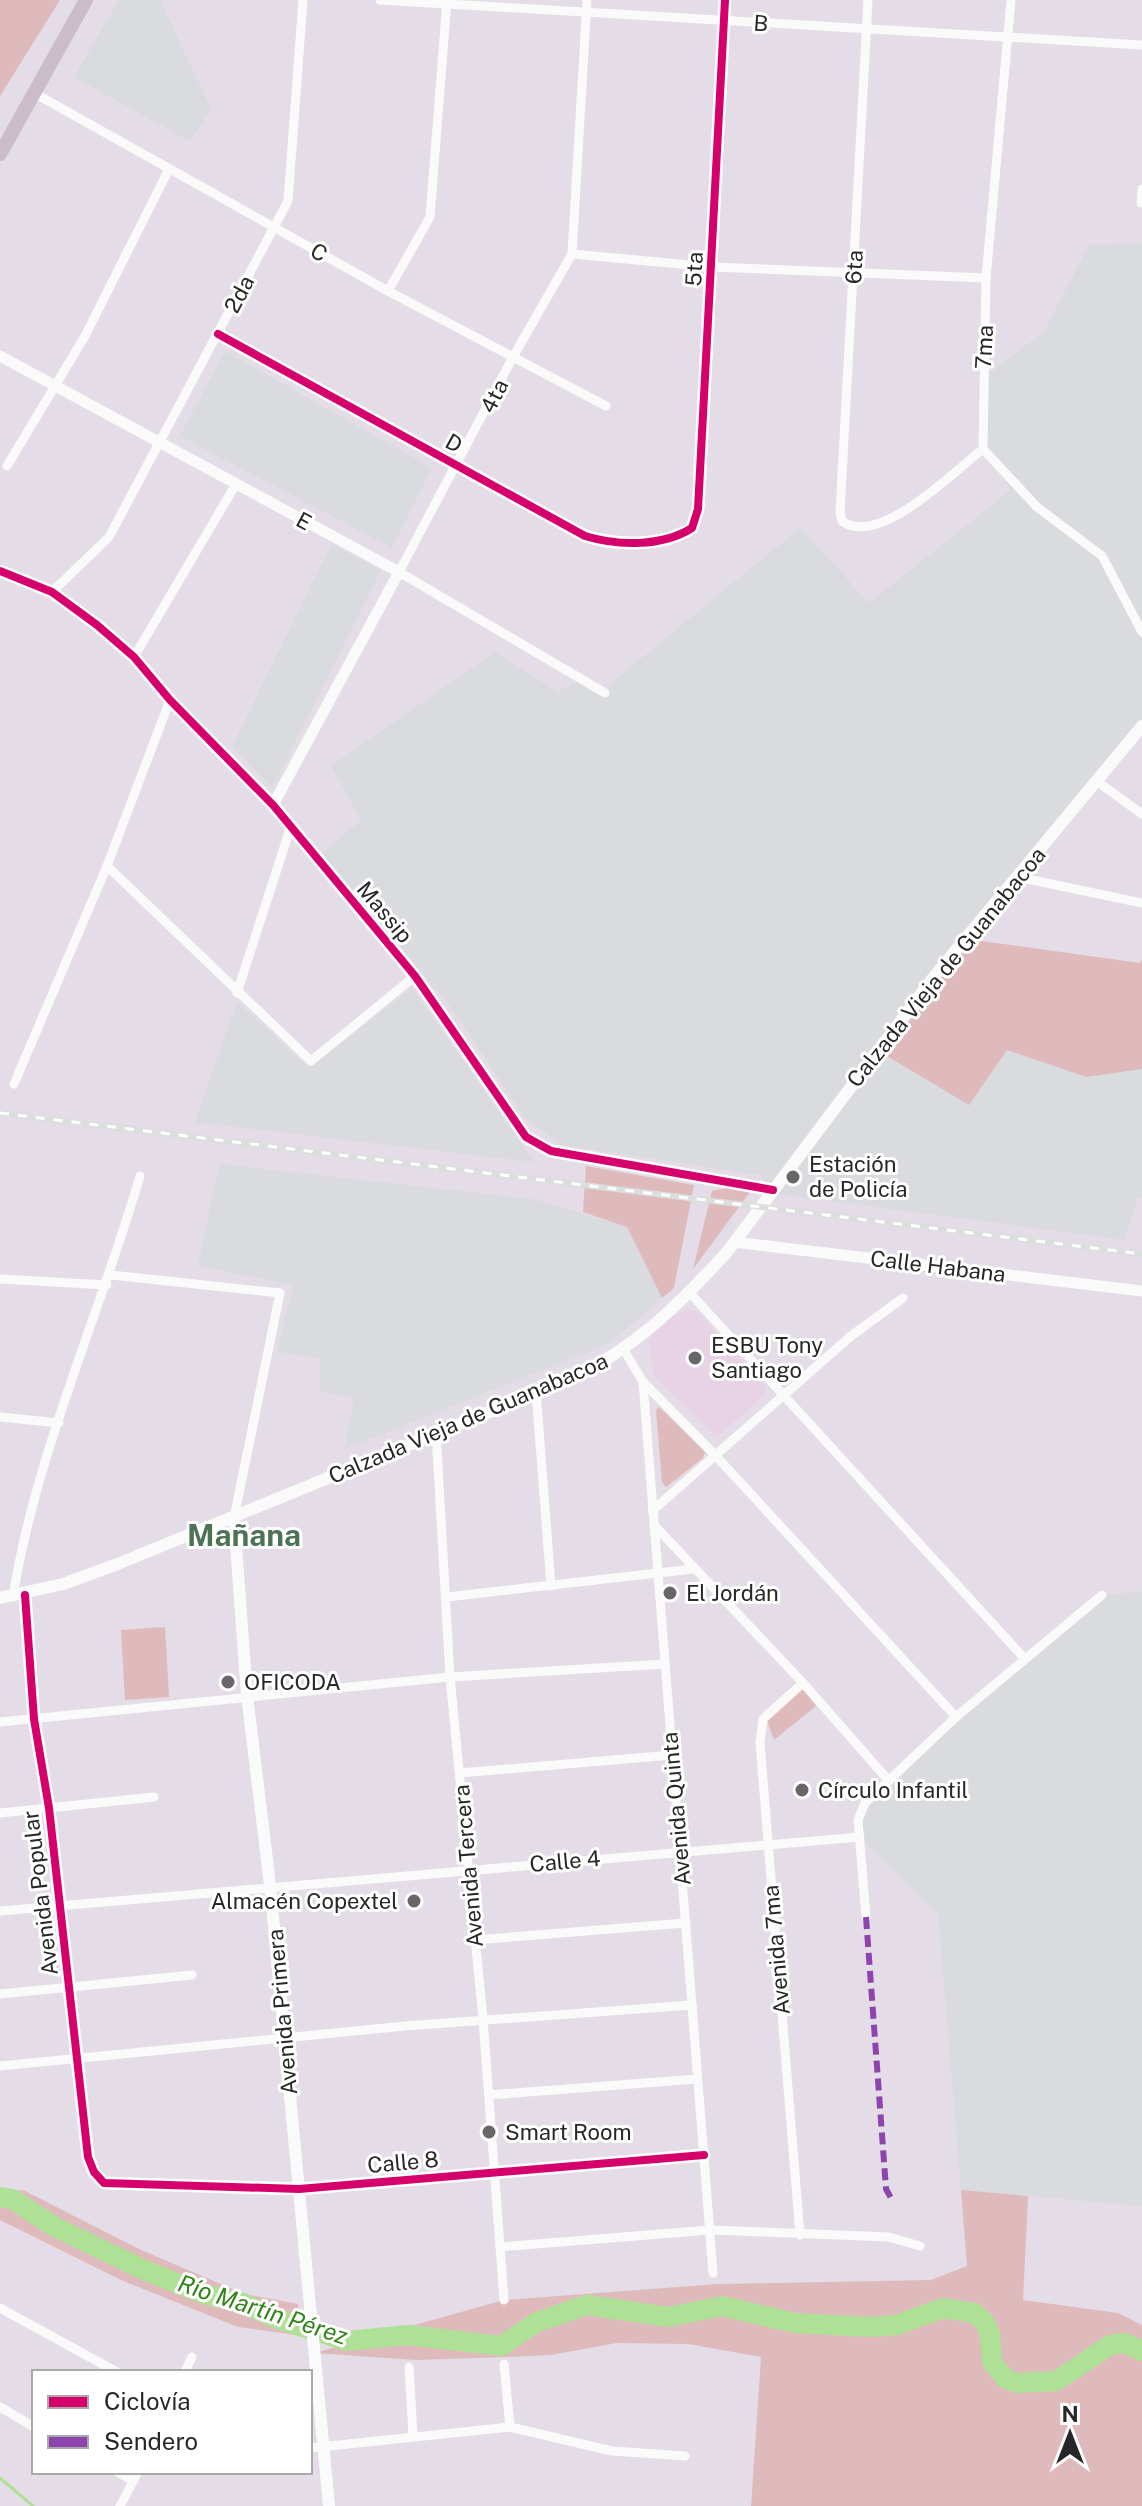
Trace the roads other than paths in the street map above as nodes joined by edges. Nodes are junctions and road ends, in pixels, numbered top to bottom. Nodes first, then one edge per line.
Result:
1 (86, 0) edge
2 (303, 0) edge
3 (380, 0) edge
4 (587, 0) edge
5 (725, 0) edge
6 (868, 0) edge
7 (1011, 0) edge
8 (447, 1) edge
9 (586, 12) junction
10 (724, 20) junction
11 (867, 29) junction
12 (1009, 38) junction
13 (1142, 45) edge
14 (34, 93) junction
15 (0, 154) edge
16 (168, 171) junction
17 (1142, 189) edge
18 (1141, 203) edge
19 (275, 226) junction
20 (572, 254) junction
21 (712, 267) junction
22 (854, 274) junction
23 (986, 278) junction
24 (388, 291) junction
25 (218, 334) junction
26 (0, 356) edge
27 (513, 357) junction
28 (55, 386) junction
29 (606, 406) dead end
30 (160, 443) junction
31 (983, 449) junction
32 (7, 466) dead end
33 (458, 466) junction
34 (236, 484) junction
35 (683, 534) joint
36 (0, 571) edge
37 (399, 572) junction
38 (52, 592) junction
39 (1142, 632) edge
40 (134, 657) junction
41 (605, 693) dead end
42 (170, 700) junction
43 (1142, 726) edge
44 (1098, 782) junction
45 (273, 805) junction
46 (1142, 814) edge
47 (291, 826) junction
48 (107, 866) junction
49 (1018, 877) junction
50 (1142, 903) edge
51 (415, 976) junction
52 (237, 993) junction
53 (14, 1084) dead end
54 (140, 1176) dead end
55 (773, 1190) junction
56 (734, 1242) junction
57 (0, 1279) edge
58 (109, 1280) junction
59 (1142, 1291) edge
60 (690, 1293) junction
61 (903, 1298) dead end
62 (624, 1350) junction
63 (643, 1382) junction
64 (536, 1391) junction
65 (785, 1394) junction
66 (0, 1417) edge
67 (59, 1423) junction
68 (436, 1432) junction
69 (716, 1456) junction
70 (652, 1511) junction
71 (234, 1518) junction
72 (654, 1525) junction
73 (693, 1569) junction
74 (658, 1575) junction
75 (551, 1586) junction
76 (1102, 1595) dead end
77 (12, 1597) edge
78 (447, 1597) junction
79 (1024, 1658) junction
80 (665, 1664) junction
81 (450, 1677) junction
82 (803, 1683) junction
83 (247, 1695) junction
84 (956, 1717) junction
85 (34, 1719) junction
86 (0, 1722) edge
87 (672, 1755) junction
88 (460, 1773) junction
89 (889, 1781) junction
90 (154, 1797) dead end
91 (49, 1808) junction
92 (0, 1813) edge
93 (860, 1837) junction
94 (768, 1845) junction
95 (680, 1851) junction
96 (469, 1869) junction
97 (270, 1885) junction
98 (61, 1904) junction
99 (0, 1911) edge
100 (866, 1917) dead end
101 (685, 1923) junction
102 (475, 1940) junction
103 (192, 1975) dead end
104 (70, 1986) junction
105 (0, 1994) edge
106 (692, 2005) junction
107 (483, 2019) junction
108 (284, 2038) junction
109 (77, 2058) junction
110 (0, 2066) edge
111 (697, 2079) junction
112 (489, 2095) junction
113 (704, 2155) junction
114 (494, 2171) junction
115 (104, 2183) joint
116 (299, 2189) junction
117 (710, 2230) junction
118 (800, 2235) junction
119 (920, 2246) dead end
120 (500, 2247) junction
121 (713, 2273) dead end
122 (504, 2300) dead end
123 (0, 2308) edge
124 (192, 2357) dead end
125 (504, 2364) dead end
126 (409, 2367) dead end
127 (113, 2370) edge
128 (186, 2370) edge
129 (0, 2407) edge
130 (32, 2426) edge
131 (510, 2427) junction
132 (413, 2435) junction
133 (317, 2448) edge
134 (685, 2456) dead end
135 (135, 2476) edge
136 (120, 2506) edge
137 (329, 2506) edge

1 - 14 main road
2 - 19 street, 2da
3 - 8 street, B
4 - 9 street, 4ta
5 - 10 street, 5ta
6 - 11 street, 6ta
7 - 12 street, 7ma
8 - 9 street, B
8 - 24 street
9 - 10 street, B
9 - 20 street, 4ta
10 - 11 street, B
10 - 21 street, 5ta
11 - 12 street, B
11 - 22 street, 6ta
12 - 13 street, B
12 - 23 street, 7ma
14 - 15 main road
14 - 16 street, C
16 - 19 street, C
16 - 28 street
17 - 18 street
19 - 24 street, C
19 - 25 street, 2da
20 - 21 street
20 - 27 street, 4ta
21 - 22 street
21 - 35 street, 5ta
22 - 23 street
22 - 31 street, 6ta
23 - 31 street, 7ma
24 - 27 street, C
25 - 30 street, 2da
25 - 33 street, D
26 - 28 street, E
27 - 29 street, C
27 - 33 street, 4ta
28 - 30 street, E
28 - 32 street
30 - 34 street, E
30 - 38 street, 2da
31 - 39 street
33 - 35 street, D
33 - 37 street, 4ta
34 - 37 street, E
34 - 40 street
36 - 38 street, Massip
37 - 41 street, E
37 - 45 street, 4ta
38 - 40 street, Massip
40 - 42 street, Massip
42 - 45 street, Massip
42 - 48 street
43 - 44 main road, Calzada Vieja de Guanabacoa
44 - 46 street
44 - 49 main road, Calzada Vieja de Guanabacoa
45 - 47 street, Massip
47 - 51 street, Massip
47 - 52 street
48 - 52 street
48 - 53 street
49 - 50 street
49 - 55 main road, Calzada Vieja de Guanabacoa
51 - 52 street
51 - 55 street, Massip
54 - 58 street, Avenida Popular
55 - 56 main road, Calzada Vieja de Guanabacoa
56 - 59 street, Calle Habana
56 - 60 main road, Calzada Vieja de Guanabacoa
57 - 58 street
58 - 67 street, Avenida Popular
58 - 71 street
60 - 62 main road, Calzada Vieja de Guanabacoa
60 - 65 street
61 - 65 street
62 - 63 street, Avenida Quinta
62 - 64 main road, Calzada Vieja de Guanabacoa
63 - 69 street
63 - 70 street, Avenida Quinta
64 - 68 main road, Calzada Vieja de Guanabacoa
64 - 75 street
65 - 69 street
65 - 79 street
66 - 67 street
67 - 77 street, Avenida Popular
68 - 71 main road, Calzada Vieja de Guanabacoa
68 - 78 street, Avenida Tercera
69 - 70 street
69 - 84 street
70 - 72 street, Avenida Quinta
71 - 77 main road, Calzada Vieja de Guanabacoa
71 - 83 main road, Avenida Primera
72 - 73 street
72 - 74 street, Avenida Quinta
73 - 74 street
73 - 82 street
74 - 75 street
74 - 80 street, Avenida Quinta
75 - 78 street
76 - 79 street
77 - 85 street, Avenida Popular
78 - 81 street, Avenida Tercera
79 - 84 street
80 - 81 street
80 - 87 street, Avenida Quinta
81 - 83 street
81 - 88 street, Avenida Tercera
82 - 89 street
82 - 94 street, Avenida 7ma
83 - 85 street
83 - 97 main road, Avenida Primera
84 - 89 street
85 - 86 street
85 - 91 street, Avenida Popular
87 - 88 street
87 - 95 street, Avenida Quinta
88 - 96 street, Avenida Tercera
89 - 93 street
90 - 91 street
91 - 92 street
91 - 98 street, Avenida Popular
93 - 94 street, Calle 4
93 - 100 street
94 - 95 street, Calle 4
94 - 118 street, Avenida 7ma
95 - 96 street, Calle 4
95 - 101 street, Avenida Quinta
96 - 97 street, Calle 4
96 - 102 street, Avenida Tercera
97 - 98 street, Calle 4
97 - 108 main road, Avenida Primera
98 - 99 street, Calle 4
98 - 104 street, Avenida Popular
101 - 102 street
101 - 106 street, Avenida Quinta
102 - 107 street, Avenida Tercera
103 - 104 street
104 - 105 street
104 - 109 street, Avenida Popular
106 - 107 street
106 - 111 street, Avenida Quinta
107 - 108 street
107 - 112 street, Avenida Tercera
108 - 109 street
108 - 116 main road, Avenida Primera
109 - 110 street
109 - 115 street, Avenida Popular
111 - 112 street
111 - 113 street, Avenida Quinta
112 - 114 street, Avenida Tercera
113 - 114 street, Calle 8
113 - 117 street, Avenida Quinta
114 - 116 street, Calle 8
114 - 120 street, Avenida Tercera
115 - 116 street, Calle 8
116 - 133 main road, Avenida Primera
117 - 118 street
117 - 120 street
117 - 121 street, Avenida Quinta
118 - 119 street
120 - 122 street, Avenida Tercera
123 - 127 street
124 - 128 street
125 - 131 street
126 - 132 street
129 - 130 street
131 - 132 street
131 - 134 street
132 - 133 street
133 - 137 main road, Avenida Primera
135 - 136 street

